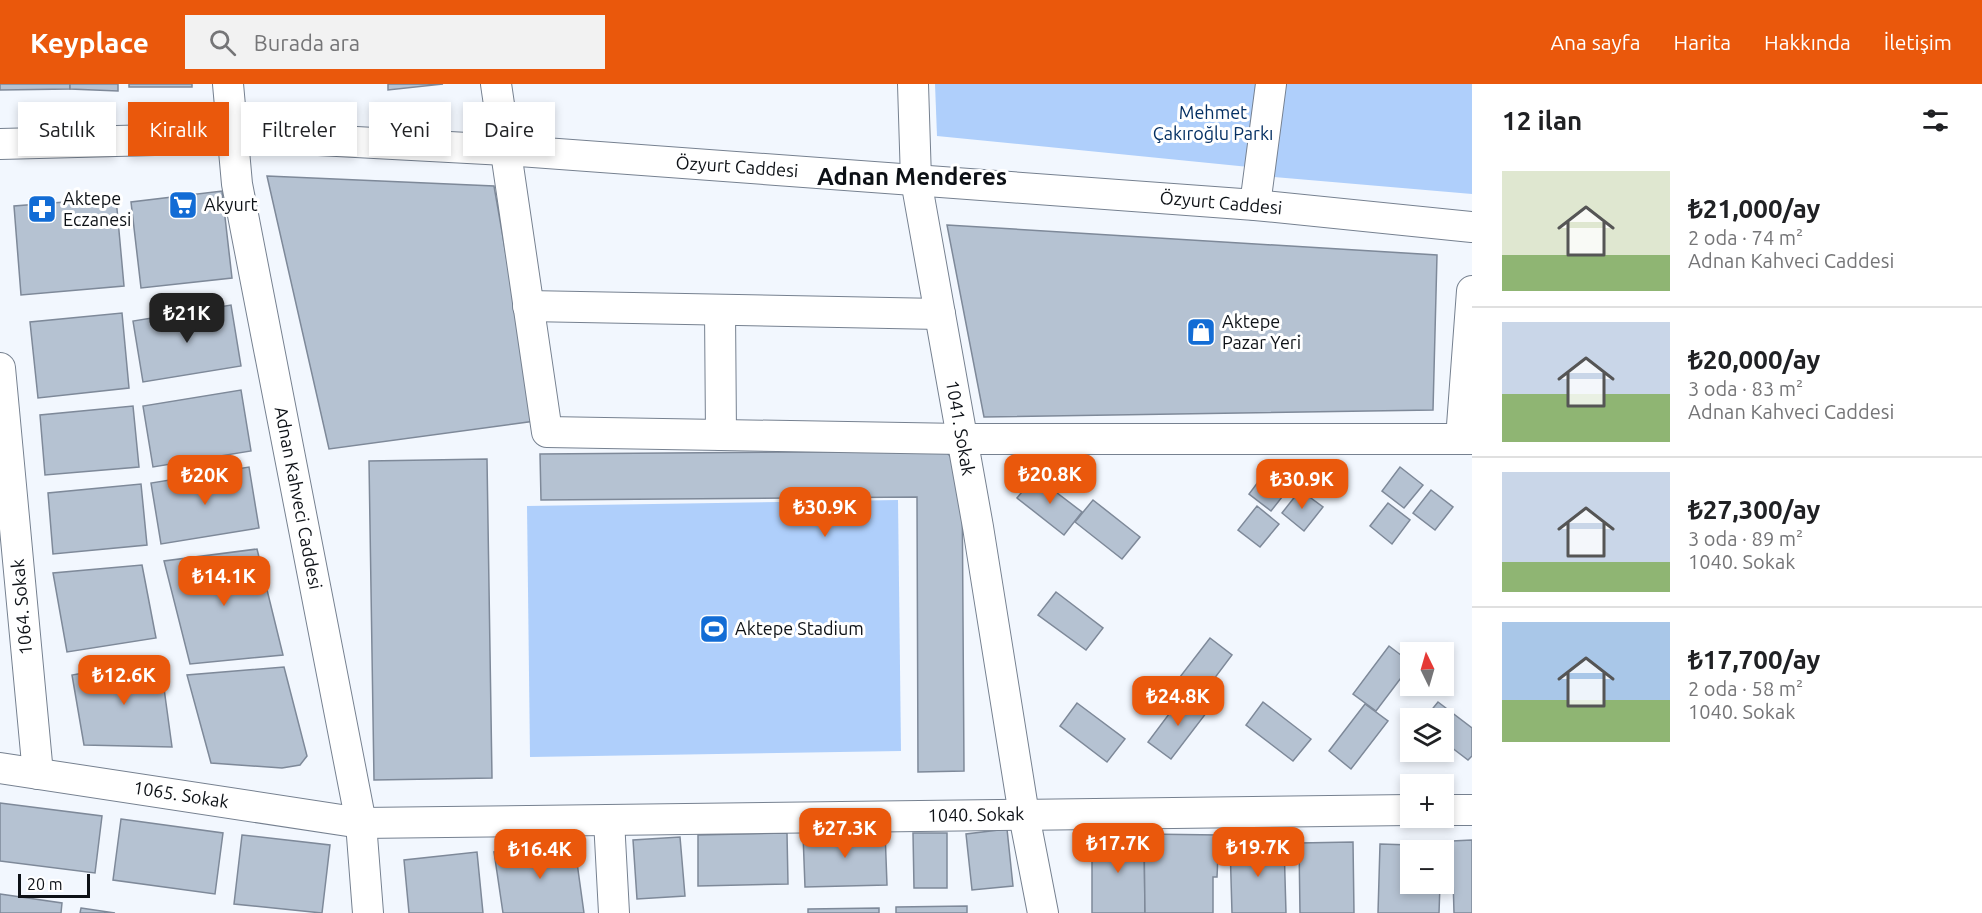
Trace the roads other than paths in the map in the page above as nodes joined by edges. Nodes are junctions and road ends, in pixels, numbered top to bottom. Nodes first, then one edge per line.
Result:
1 (228, 84) edge
2 (496, 84) edge
3 (913, 84) edge
4 (1271, 84) edge
5 (498, 102) edge
6 (232, 138) junction
7 (0, 144) edge
8 (463, 148) edge
9 (555, 154) edge
10 (506, 156) edge
11 (916, 180) junction
12 (1255, 205) junction
13 (1472, 227) edge
14 (1472, 291) edge
15 (528, 306) junction
16 (720, 310) junction
17 (940, 314) junction
18 (0, 368) edge
19 (721, 435) junction
20 (962, 439) junction
21 (1467, 439) edge
22 (0, 768) edge
23 (38, 774) junction
24 (1400, 810) edge
25 (1454, 810) edge
26 (1472, 810) edge
27 (1024, 815) junction
28 (609, 820) junction
29 (361, 823) junction
30 (368, 913) edge
31 (614, 913) edge
32 (1042, 913) edge

1 - 6 street, Adnan Kahveci Caddesi
2 - 5 street
3 - 11 street, 1041. Sokak
4 - 12 street
6 - 7 street, Özyurt Caddesi
6 - 8 street, Özyurt Caddesi
6 - 29 street, Adnan Kahveci Caddesi
9 - 11 street, Özyurt Caddesi
10 - 15 street
11 - 12 street, Özyurt Caddesi
11 - 17 street, 1041. Sokak
12 - 13 street, Özyurt Caddesi
14 - 21 street
15 - 16 street
15 - 19 street
16 - 17 street
16 - 19 street
17 - 20 street, 1041. Sokak
18 - 23 street, 1064. Sokak
19 - 20 street
20 - 21 street
20 - 27 street, 1041. Sokak
22 - 23 street, 1065. Sokak
23 - 29 street, 1065. Sokak
24 - 27 street, 1040. Sokak
25 - 26 street
27 - 28 street, 1040. Sokak
27 - 32 street, 1041. Sokak
28 - 29 street, 1040. Sokak
28 - 31 street
29 - 30 street, Adnan Kahveci Caddesi

